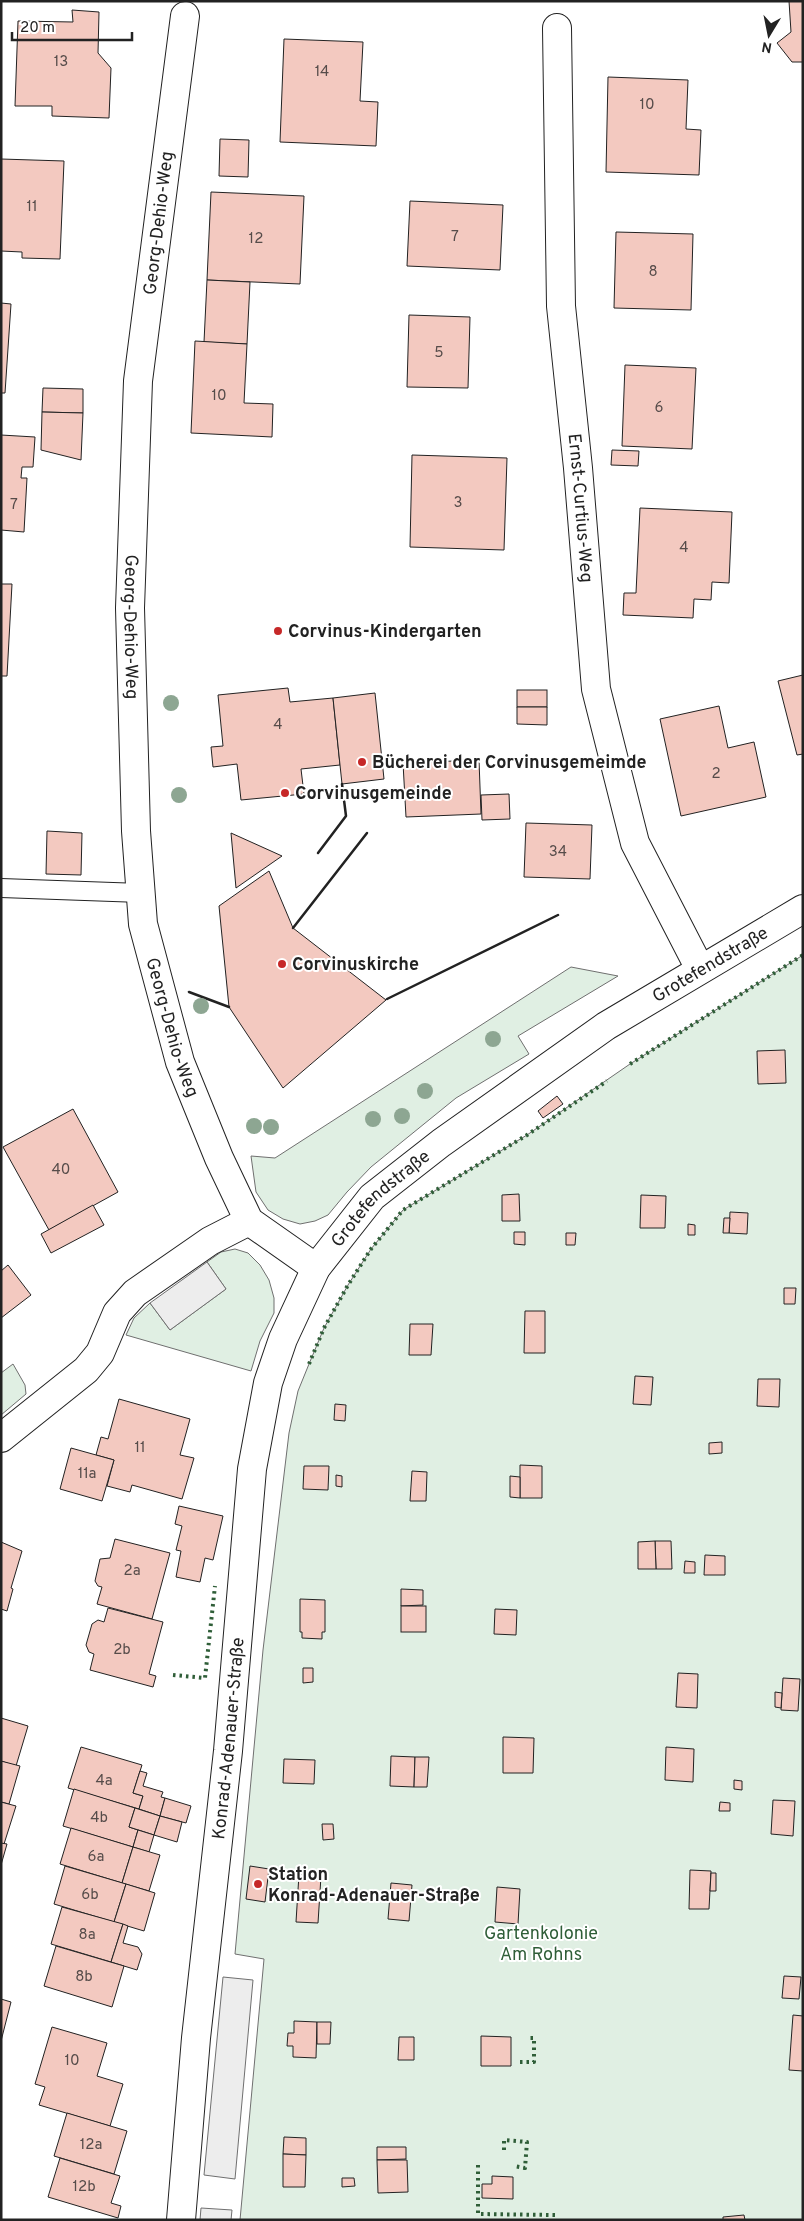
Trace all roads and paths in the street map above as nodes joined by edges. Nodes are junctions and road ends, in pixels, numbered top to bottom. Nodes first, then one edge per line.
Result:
1 (185, 16) dead end
2 (557, 28) dead end
3 (1, 888) edge
4 (141, 893) junction
5 (803, 909) edge
6 (700, 969) junction
7 (249, 1221) junction
8 (316, 1268) junction
9 (1, 1438) edge
10 (181, 2220) edge

1 - 4 street, Georg-Dehio-Weg
2 - 6 street, Ernst-Curtius-Weg
3 - 4 lane
4 - 7 street, Georg-Dehio-Weg
5 - 6 street, Grotefendstraße
6 - 8 street, Grotefendstraße
7 - 8 street
7 - 9 street
8 - 10 street, Konrad-Adenauer-Straße

